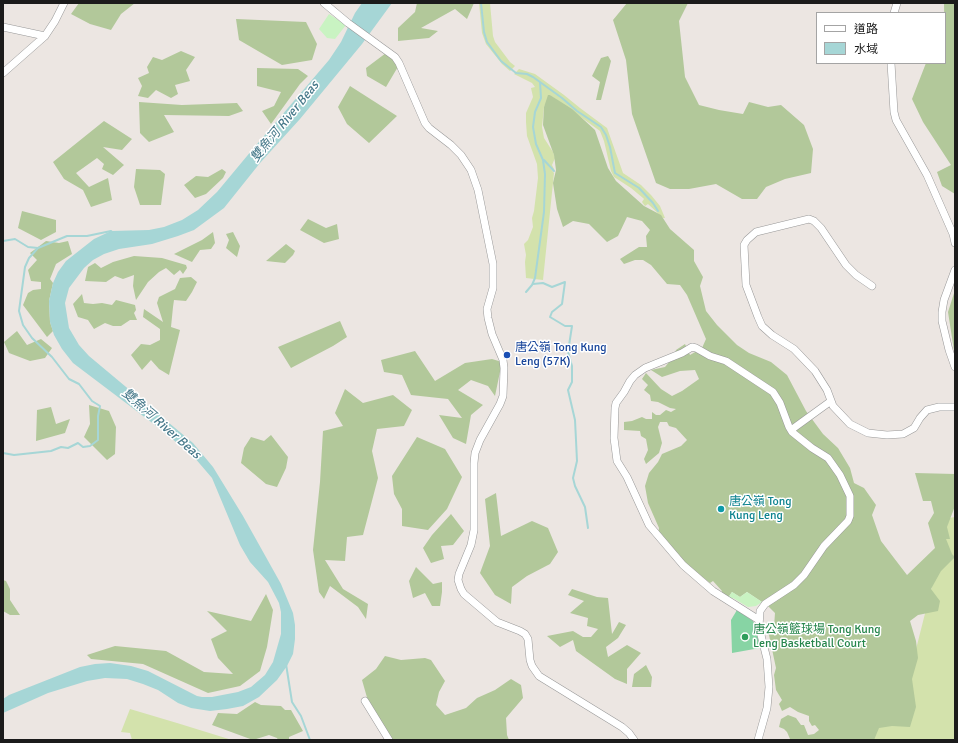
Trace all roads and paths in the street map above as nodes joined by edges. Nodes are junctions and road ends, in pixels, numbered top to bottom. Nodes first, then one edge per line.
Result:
1 (64, 3) edge
2 (324, 3) edge
3 (3, 27) edge
4 (45, 36) junction
5 (891, 64) edge
6 (3, 73) edge
7 (955, 243) edge
8 (955, 270) edge
9 (872, 286) dead end
10 (955, 367) edge
11 (831, 401) junction
12 (955, 407) edge
13 (791, 430) junction
14 (759, 620) junction
15 (365, 701) dead end
16 (389, 740) edge
17 (634, 740) edge
18 (758, 740) edge

1 - 4 street
2 - 17 street
3 - 4 street
4 - 6 street
5 - 7 street
8 - 10 street
9 - 11 street
11 - 12 street
11 - 13 street
13 - 14 street
13 - 14 street
14 - 18 street
15 - 16 street

